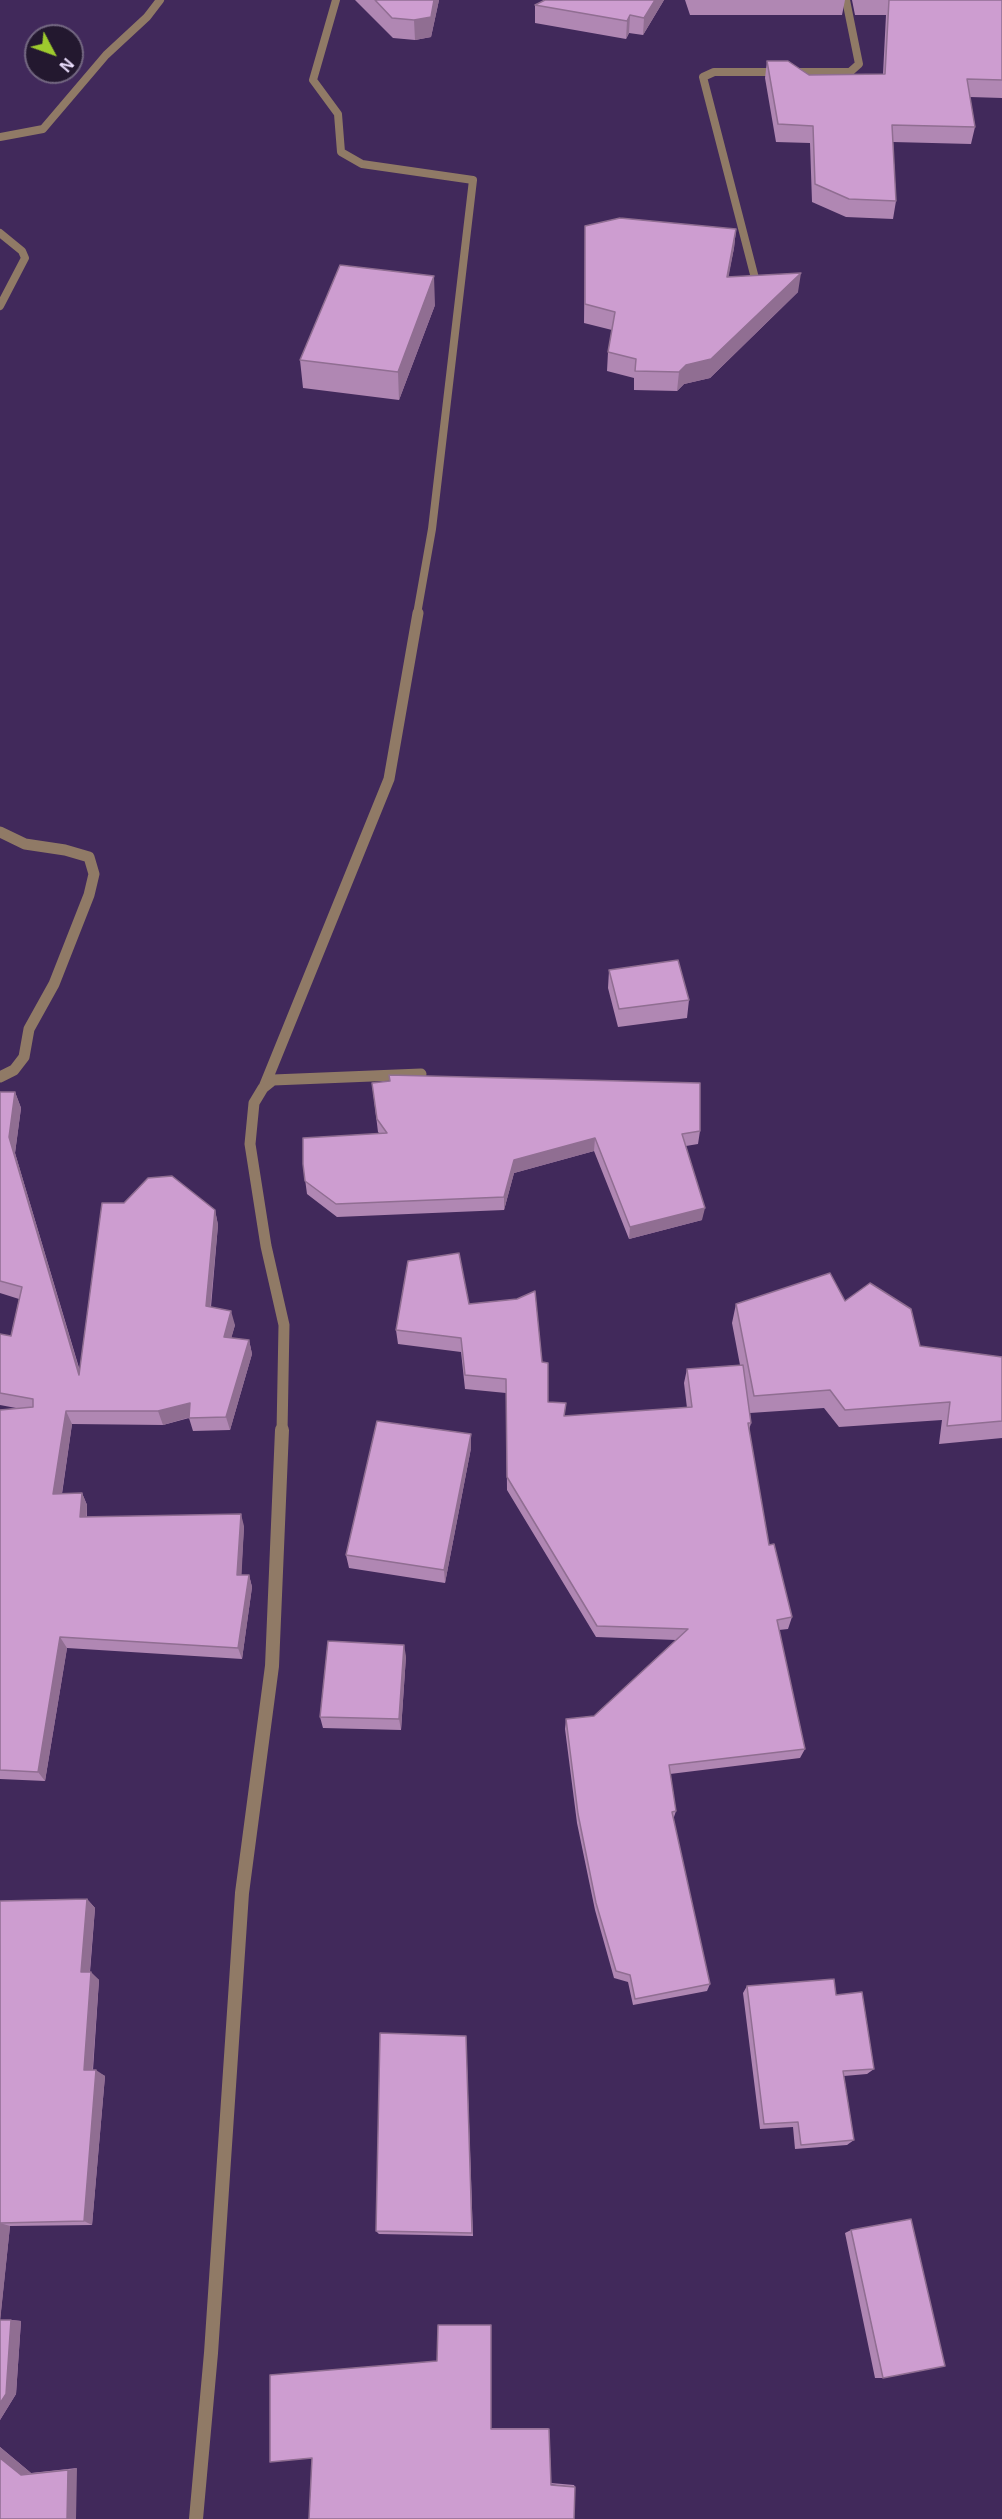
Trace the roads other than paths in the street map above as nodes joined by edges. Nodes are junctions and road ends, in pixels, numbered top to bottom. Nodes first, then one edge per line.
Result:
1 (160, 0) edge
2 (336, 0) edge
3 (846, 0) edge
4 (0, 137) edge
5 (0, 233) edge
6 (757, 286) edge
7 (0, 306) edge
8 (0, 832) edge
9 (421, 1074) edge
10 (0, 1077) edge
11 (263, 1088) junction
12 (196, 2519) edge

1 - 4 street
2 - 11 street
3 - 6 street
5 - 7 street
8 - 10 street
9 - 11 street
11 - 12 street

